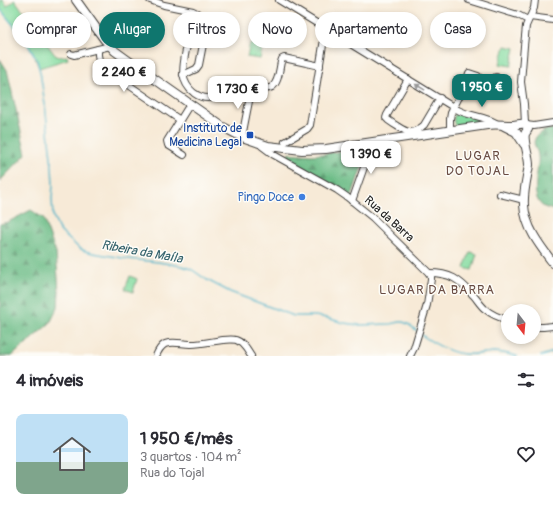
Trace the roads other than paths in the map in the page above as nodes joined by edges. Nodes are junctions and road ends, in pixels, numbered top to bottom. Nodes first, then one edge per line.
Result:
1 (76, 0) edge
2 (150, 0) edge
3 (279, 0) edge
4 (469, 0) edge
5 (536, 0) edge
6 (195, 12) edge
7 (529, 19) junction
8 (553, 20) edge
9 (315, 22) edge
10 (99, 32) edge
11 (98, 48) joint
12 (112, 48) edge
13 (187, 48) edge
14 (202, 48) edge
15 (323, 48) edge
16 (357, 48) edge
17 (71, 54) dead end
18 (320, 66) junction
19 (183, 75) junction
20 (496, 77) dead end
21 (408, 79) junction
22 (252, 86) junction
23 (440, 98) junction
24 (190, 104) junction
25 (454, 107) junction
26 (180, 120) junction
27 (553, 123) edge
28 (499, 125) junction
29 (522, 129) junction
30 (450, 130) junction
31 (242, 137) junction
32 (373, 142) junction
33 (281, 151) junction
34 (184, 155) dead end
35 (500, 194) dead end
36 (524, 200) junction
37 (352, 201) junction
38 (553, 262) edge
39 (429, 273) junction
40 (501, 318) edge
41 (553, 326) edge
42 (541, 327) edge
43 (156, 356) edge
44 (250, 356) edge
45 (411, 356) edge

1 - 10 main road
2 - 6 street
3 - 9 street
4 - 7 street
5 - 7 street
7 - 8 street
7 - 29 street
11 - 17 street
11 - 26 street
12 - 24 main road
13 - 19 street
14 - 19 street
15 - 18 street
16 - 21 street
18 - 22 street
18 - 33 street
19 - 22 street
20 - 25 street
23 -> 21 street
21 - 23 street
22 - 31 street
23 - 25 street
24 - 26 street
24 - 31 main road
25 - 28 street
25 - 30 street
26 - 34 street
27 - 29 street
28 - 29 main road
28 - 30 main road
29 - 36 main road
30 - 32 main road
31 - 33 main road
32 - 33 main road
32 - 37 street
33 - 37 street, Rua da Barra
35 - 36 street
36 - 38 main road
37 - 39 street, Rua da Barra
39 - 40 street
39 - 45 street
41 - 42 street
43 - 44 street

